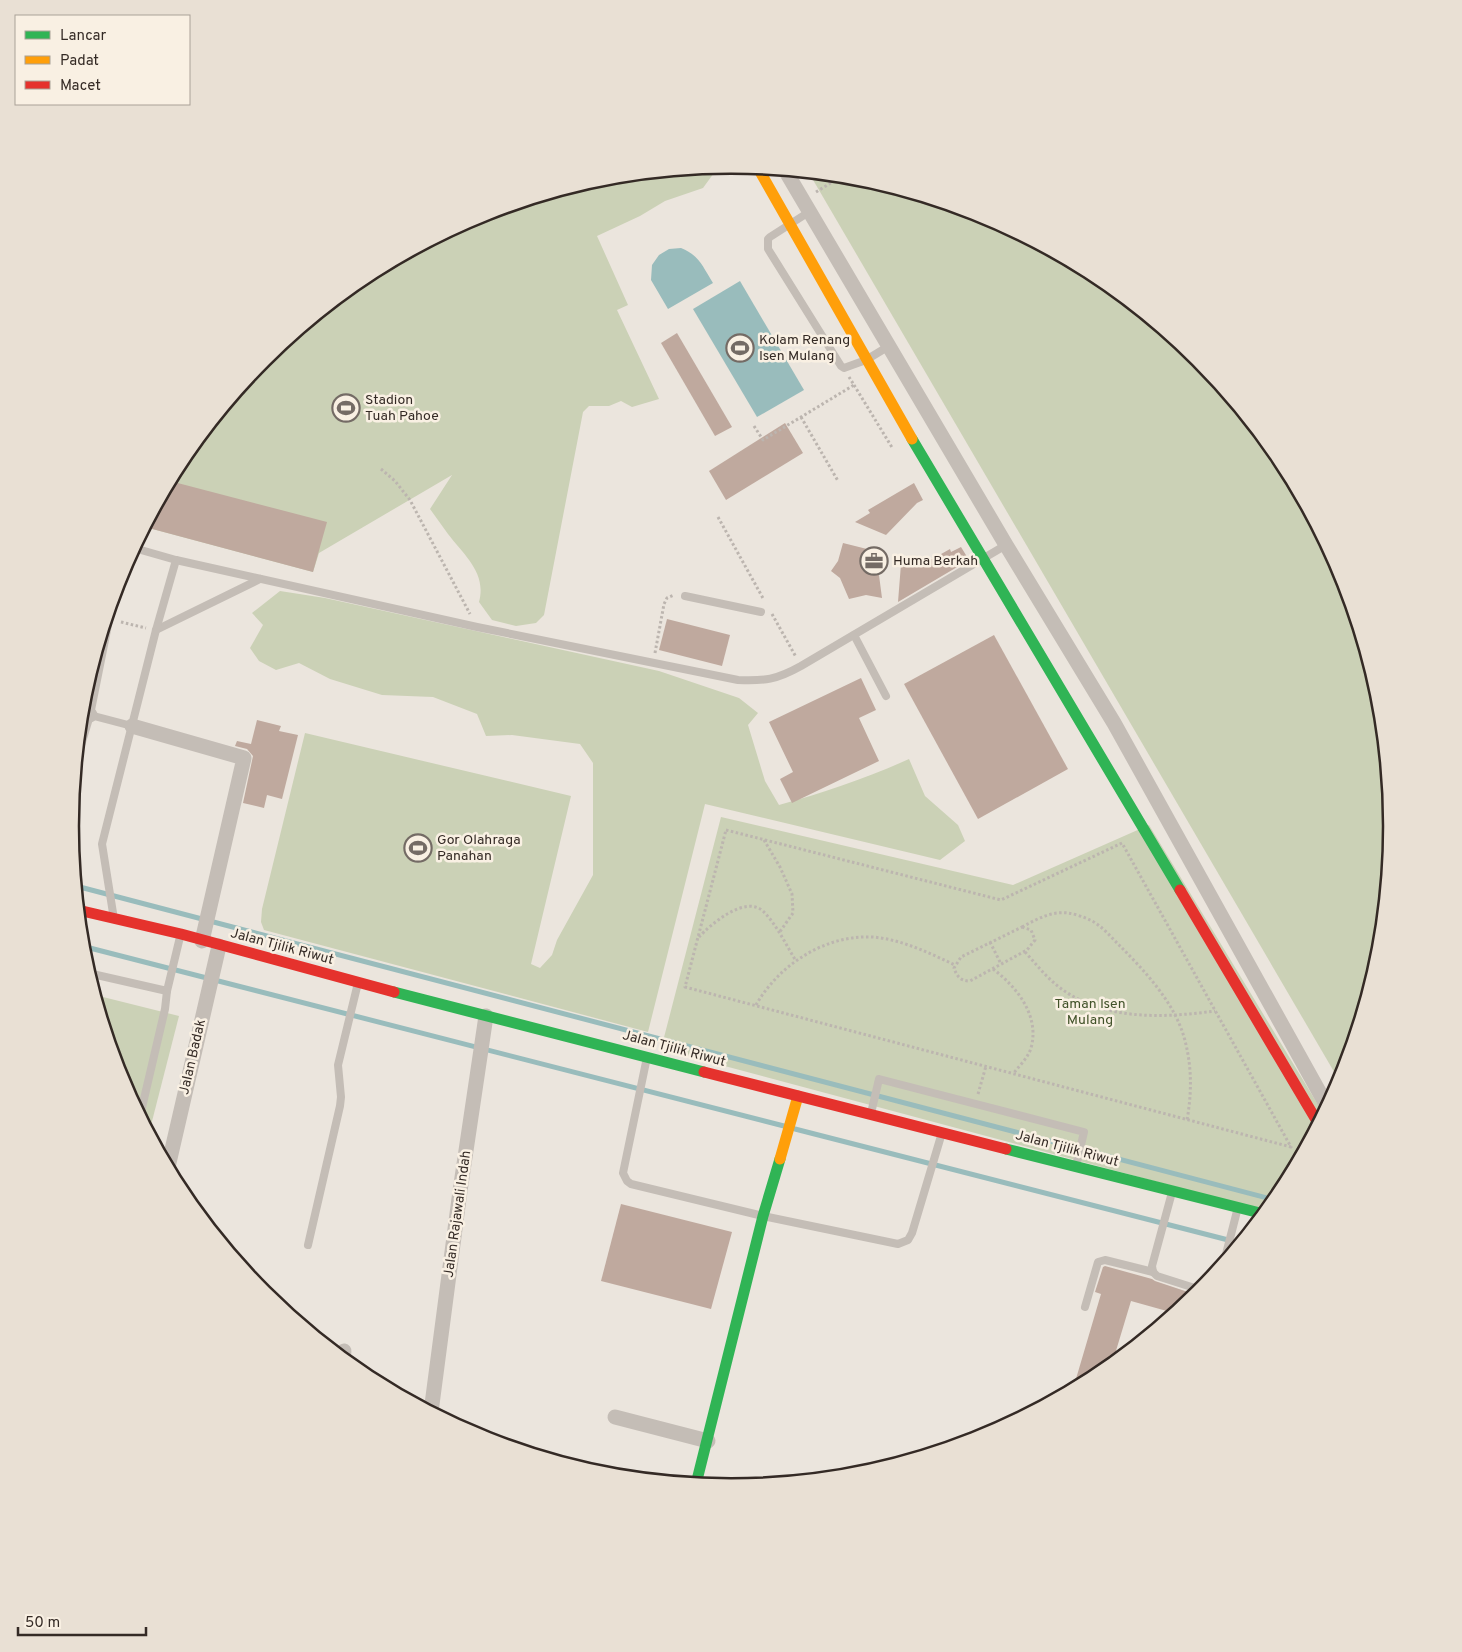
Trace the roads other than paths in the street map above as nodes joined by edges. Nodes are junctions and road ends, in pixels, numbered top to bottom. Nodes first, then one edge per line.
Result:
1 (762, 175) edge
2 (789, 176) edge
3 (806, 206) junction
4 (791, 224) junction
5 (888, 346) junction
6 (866, 360) junction
7 (1006, 546) junction
8 (140, 550) edge
9 (983, 559) junction
10 (176, 560) junction
11 (260, 580) junction
12 (685, 596) road end
13 (761, 612) dead end
14 (156, 630) junction
15 (854, 635) junction
16 (886, 696) dead end
17 (88, 716) edge
18 (132, 726) junction
19 (84, 911) edge
20 (114, 918) junction
21 (181, 934) junction
22 (202, 940) junction
23 (219, 946) junction
24 (96, 975) edge
25 (358, 983) junction
26 (167, 991) junction
27 (486, 1016) junction
28 (647, 1057) junction
29 (798, 1096) junction
30 (1323, 1099) edge
31 (142, 1106) edge
32 (871, 1114) junction
33 (1314, 1117) edge
34 (943, 1132) junction
35 (170, 1159) edge
36 (1076, 1167) junction
37 (1173, 1192) junction
38 (1238, 1207) junction
39 (1255, 1214) edge
40 (763, 1216) junction
41 (308, 1245) dead end
42 (1228, 1248) edge
43 (1153, 1272) junction
44 (1192, 1287) edge
45 (1085, 1307) dead end
46 (432, 1405) edge
47 (615, 1417) dead end
48 (708, 1441) junction
49 (698, 1477) edge

1 - 4 main road
2 - 3 street
3 - 4 lane
3 - 5 street
4 - 6 main road
4 - 6 lane
5 - 6 lane
5 - 7 street
6 - 9 main road
7 - 9 lane
7 - 30 street
8 - 10 lane
9 - 15 lane
9 - 33 main road
10 - 11 lane
10 - 14 lane
11 - 14 lane
11 - 15 lane
12 - 13 lane
14 - 18 lane
15 - 16 lane
17 - 18 lane
18 - 20 lane
18 - 22 street
19 - 20 main road, Jalan Tjilik Riwut
20 - 21 main road, Jalan Tjilik Riwut
21 - 22 main road, Jalan Tjilik Riwut
21 - 26 lane
22 - 23 main road, Jalan Tjilik Riwut
23 - 25 main road, Jalan Tjilik Riwut
23 - 35 street, Jalan Badak
24 - 26 lane
25 - 27 main road, Jalan Tjilik Riwut
25 - 41 lane
26 - 31 lane
27 - 28 main road, Jalan Tjilik Riwut
27 - 46 street, Jalan Rajawali Indah
28 - 29 main road, Jalan Tjilik Riwut
28 - 40 lane
29 - 32 main road, Jalan Tjilik Riwut
29 - 40 main road
32 - 34 main road, Jalan Tjilik Riwut
32 - 36 lane
34 - 36 main road, Jalan Tjilik Riwut
34 - 40 lane
36 - 37 main road, Jalan Tjilik Riwut
37 - 38 main road, Jalan Tjilik Riwut
37 - 43 lane
38 - 39 main road, Jalan Tjilik Riwut
38 - 42 lane
40 - 48 main road
43 - 44 lane
43 - 45 lane
47 - 48 street
48 - 49 main road

